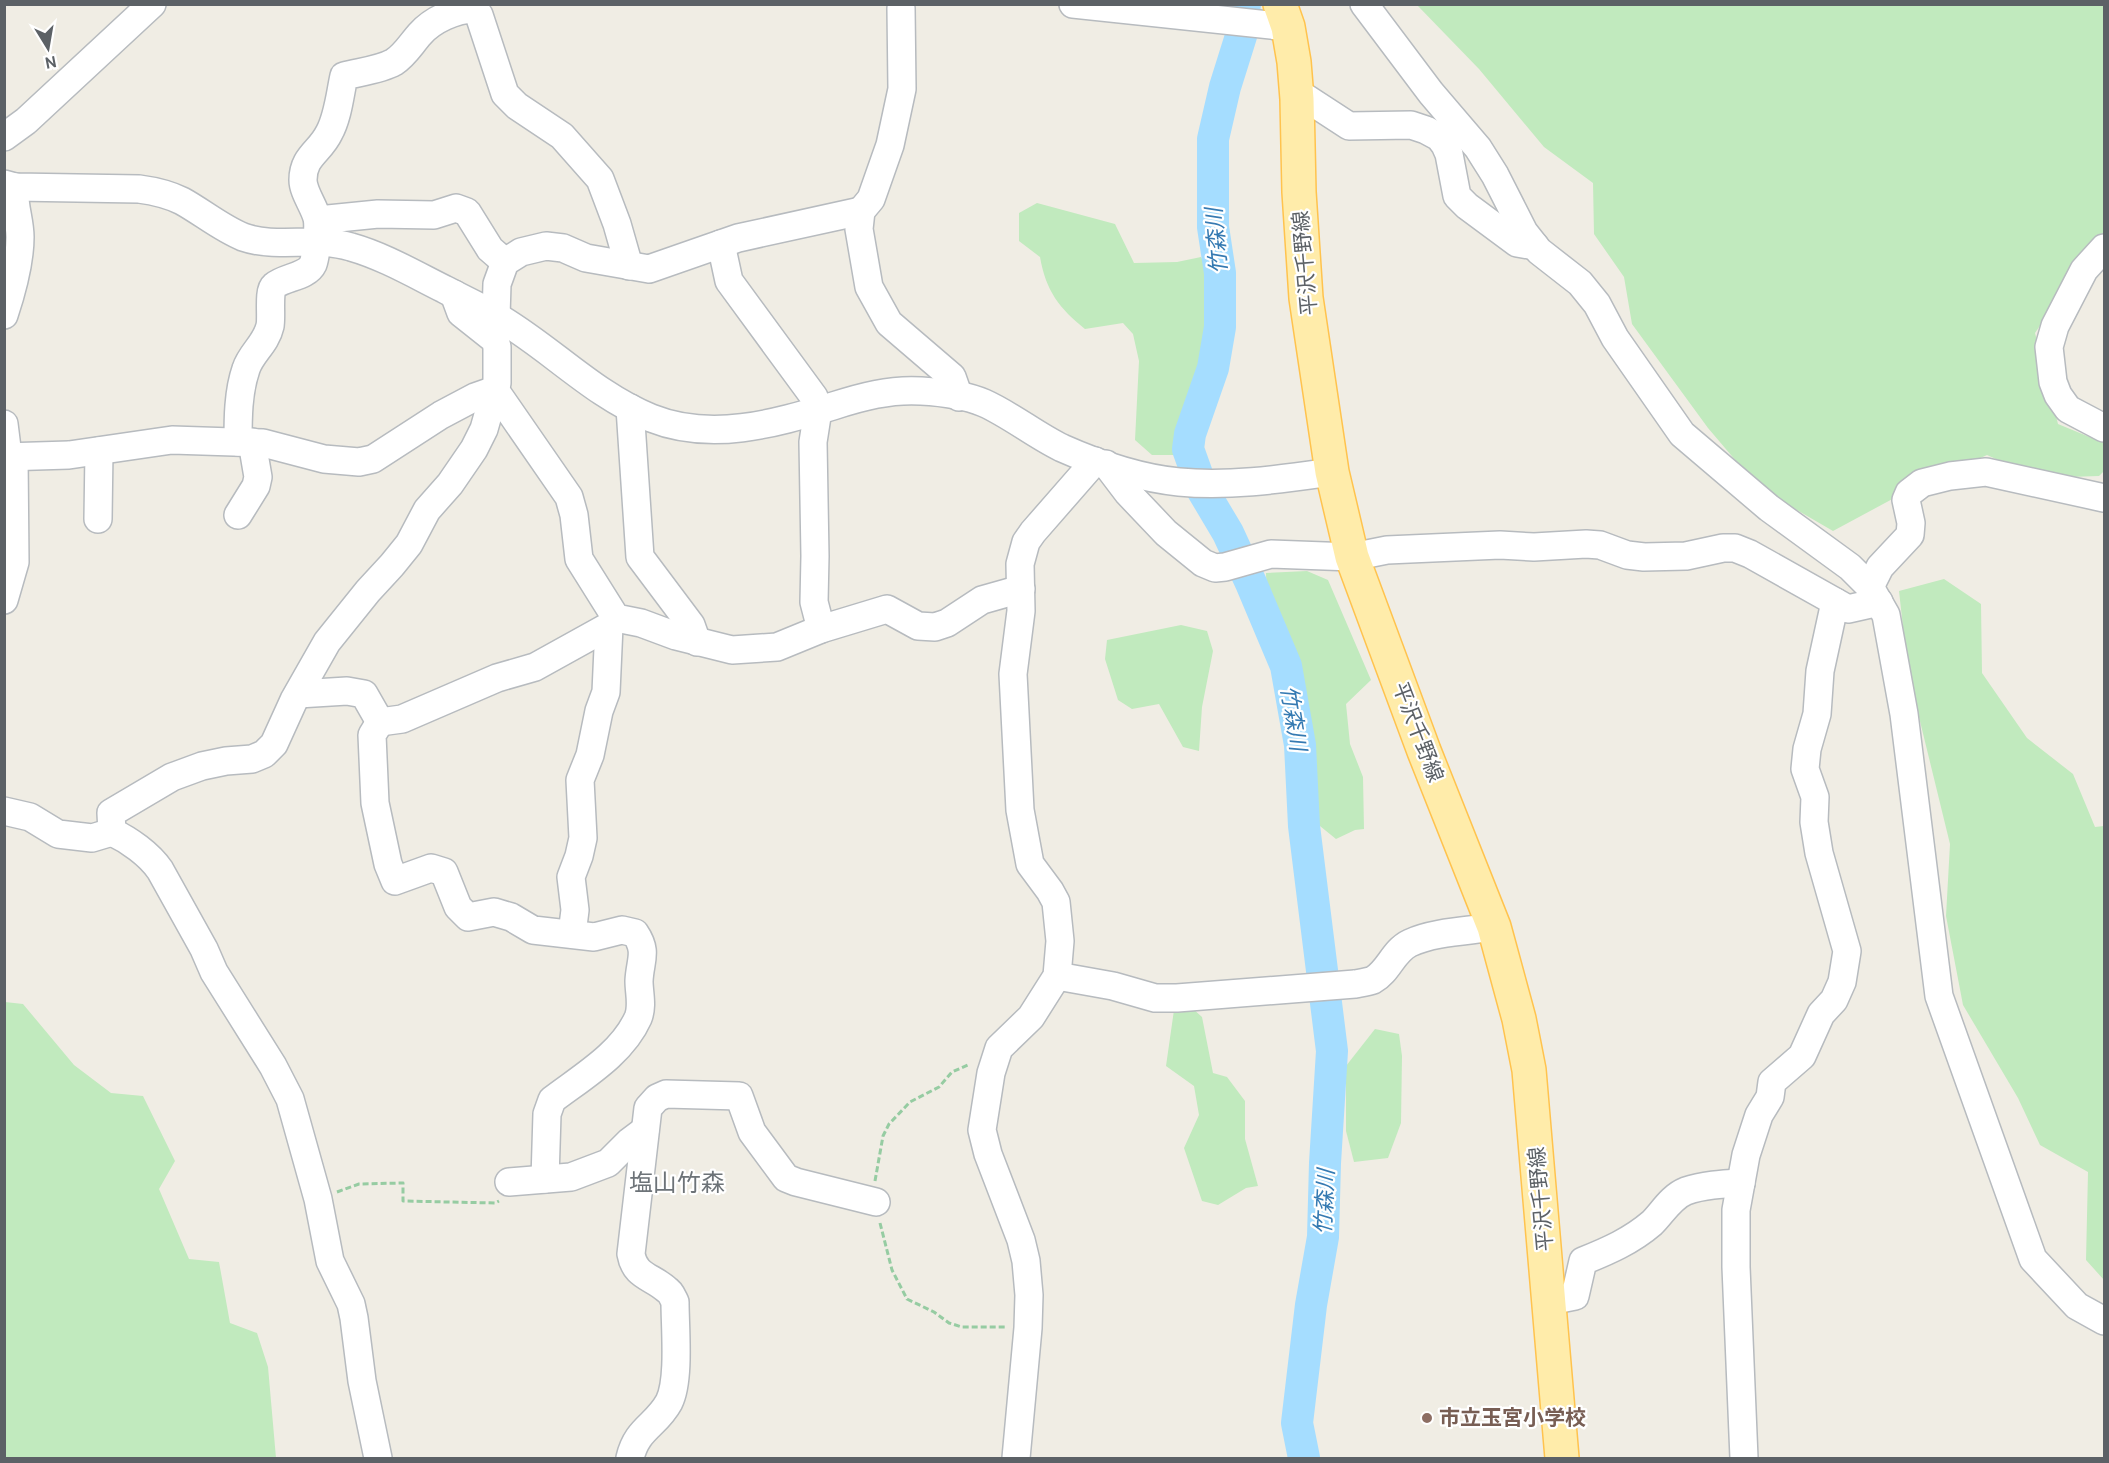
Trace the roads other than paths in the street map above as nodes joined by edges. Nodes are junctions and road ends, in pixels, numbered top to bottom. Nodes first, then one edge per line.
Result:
1 (152, 4) edge
2 (1072, 4) edge
3 (1364, 4) edge
4 (906, 6) edge
5 (469, 7) edge
6 (1276, 19) edge
7 (1297, 99) junction
8 (4, 136) edge
9 (10, 185) edge
10 (861, 211) junction
11 (317, 231) junction
12 (721, 244) junction
13 (1535, 246) junction
14 (2104, 249) edge
15 (506, 262) junction
16 (629, 266) junction
17 (454, 294) junction
18 (4, 315) edge
19 (496, 316) junction
20 (495, 390) junction
21 (959, 397) junction
22 (630, 408) junction
23 (818, 410) junction
24 (4, 424) edge
25 (2104, 428) edge
26 (245, 442) junction
27 (99, 451) junction
28 (9, 456) edge
29 (1100, 463) junction
30 (1332, 472) junction
31 (2104, 498) edge
32 (238, 515) dead end
33 (98, 519) dead end
34 (1352, 557) junction
35 (1021, 589) junction
36 (1874, 595) junction
37 (4, 600) edge
38 (1835, 602) junction
39 (612, 622) junction
40 (821, 629) junction
41 (697, 642) junction
42 (298, 694) junction
43 (381, 722) junction
44 (4, 811) edge
45 (112, 832) junction
46 (1494, 927) junction
47 (572, 934) junction
48 (1057, 976) junction
49 (645, 1130) junction
50 (545, 1179) junction
51 (509, 1182) road end
52 (1741, 1183) junction
53 (876, 1202) road end
54 (1550, 1301) junction
55 (2104, 1321) edge
56 (378, 1458) edge
57 (630, 1458) edge
58 (1016, 1458) edge
59 (1562, 1458) edge
60 (1743, 1458) edge

1 - 8 street
2 - 6 street
3 - 13 street
4 - 10 street
5 - 11 street
5 - 16 street
6 - 7 main road, 平沢千野線
7 - 13 street
7 - 30 main road, 平沢千野線
9 - 11 street
9 - 18 street
10 - 12 street
10 - 21 street
11 - 15 street
11 - 17 street
11 - 26 street
12 - 16 street
12 - 23 street
13 - 36 street
14 - 25 street
15 - 16 street
15 - 19 street
17 - 19 street
17 - 20 street
19 - 22 street
20 - 26 street
20 - 39 street
20 - 42 street
21 - 23 street
21 - 29 street
22 - 23 street
22 - 41 street
23 - 40 street
24 - 28 street
26 - 27 street
26 - 32 street
27 - 28 street
27 - 33 street
28 - 37 street
29 - 30 street
29 - 34 street
29 - 35 street
30 - 34 main road, 平沢千野線
31 - 36 street
34 - 38 street
34 - 46 main road, 平沢千野線
35 - 40 street
35 - 48 street
36 - 38 street
36 - 55 street
38 - 52 street
39 - 41 street
39 - 43 street
39 - 47 street
40 - 41 street
42 - 43 street
42 - 45 street
43 - 47 street
44 - 45 street
45 - 56 street
46 - 48 street
46 - 54 main road, 平沢千野線
47 - 50 street
48 - 58 street
49 - 50 street
49 - 53 street
49 - 57 street
50 - 51 street
52 - 54 street
52 - 60 street
54 - 59 main road, 平沢千野線

